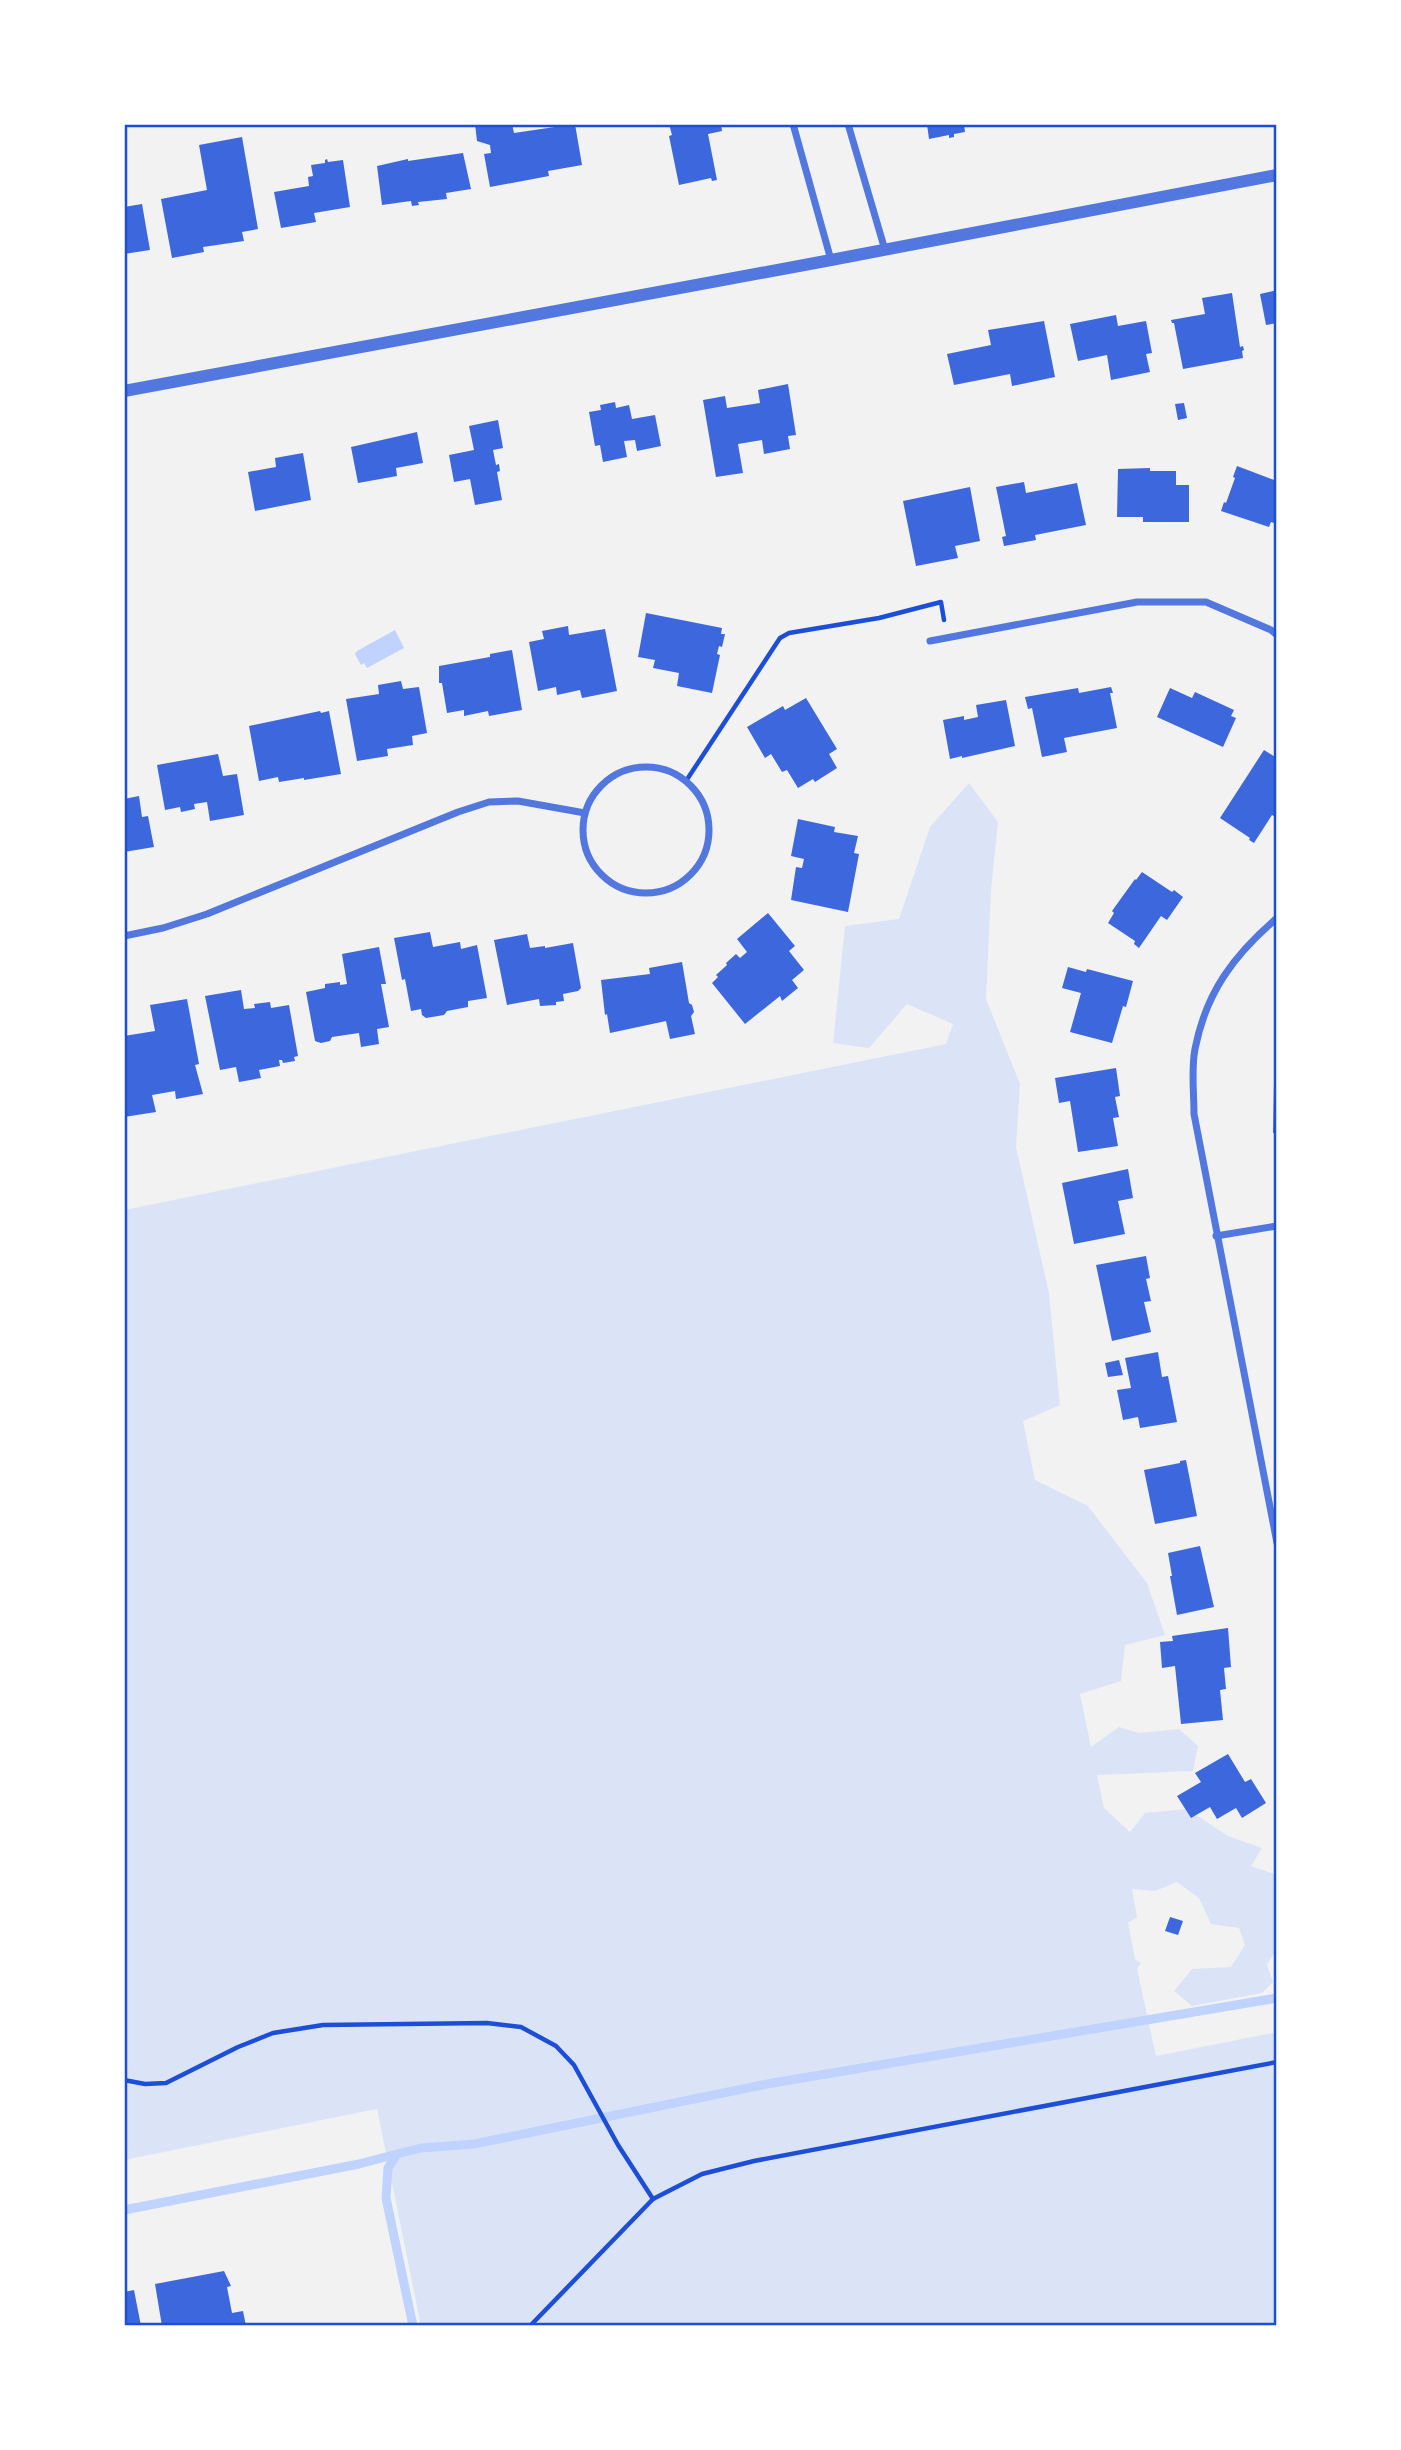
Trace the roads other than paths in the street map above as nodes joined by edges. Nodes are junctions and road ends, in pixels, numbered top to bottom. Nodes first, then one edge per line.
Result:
1 (793, 124) edge
2 (848, 124) edge
3 (1277, 175) edge
4 (885, 250) junction
5 (831, 260) junction
6 (124, 391) edge
7 (1277, 635) edge
8 (930, 641) dead end
9 (584, 813) junction
10 (1277, 918) edge
11 (124, 936) edge
12 (1277, 1226) edge
13 (1216, 1236) junction
14 (1277, 1544) edge

1 - 5 street
2 - 4 street
3 - 4 street
4 - 5 street
5 - 6 street
7 - 8 street
9 - 9 street
9 - 11 street
10 - 13 street
12 - 13 street
13 - 14 street

